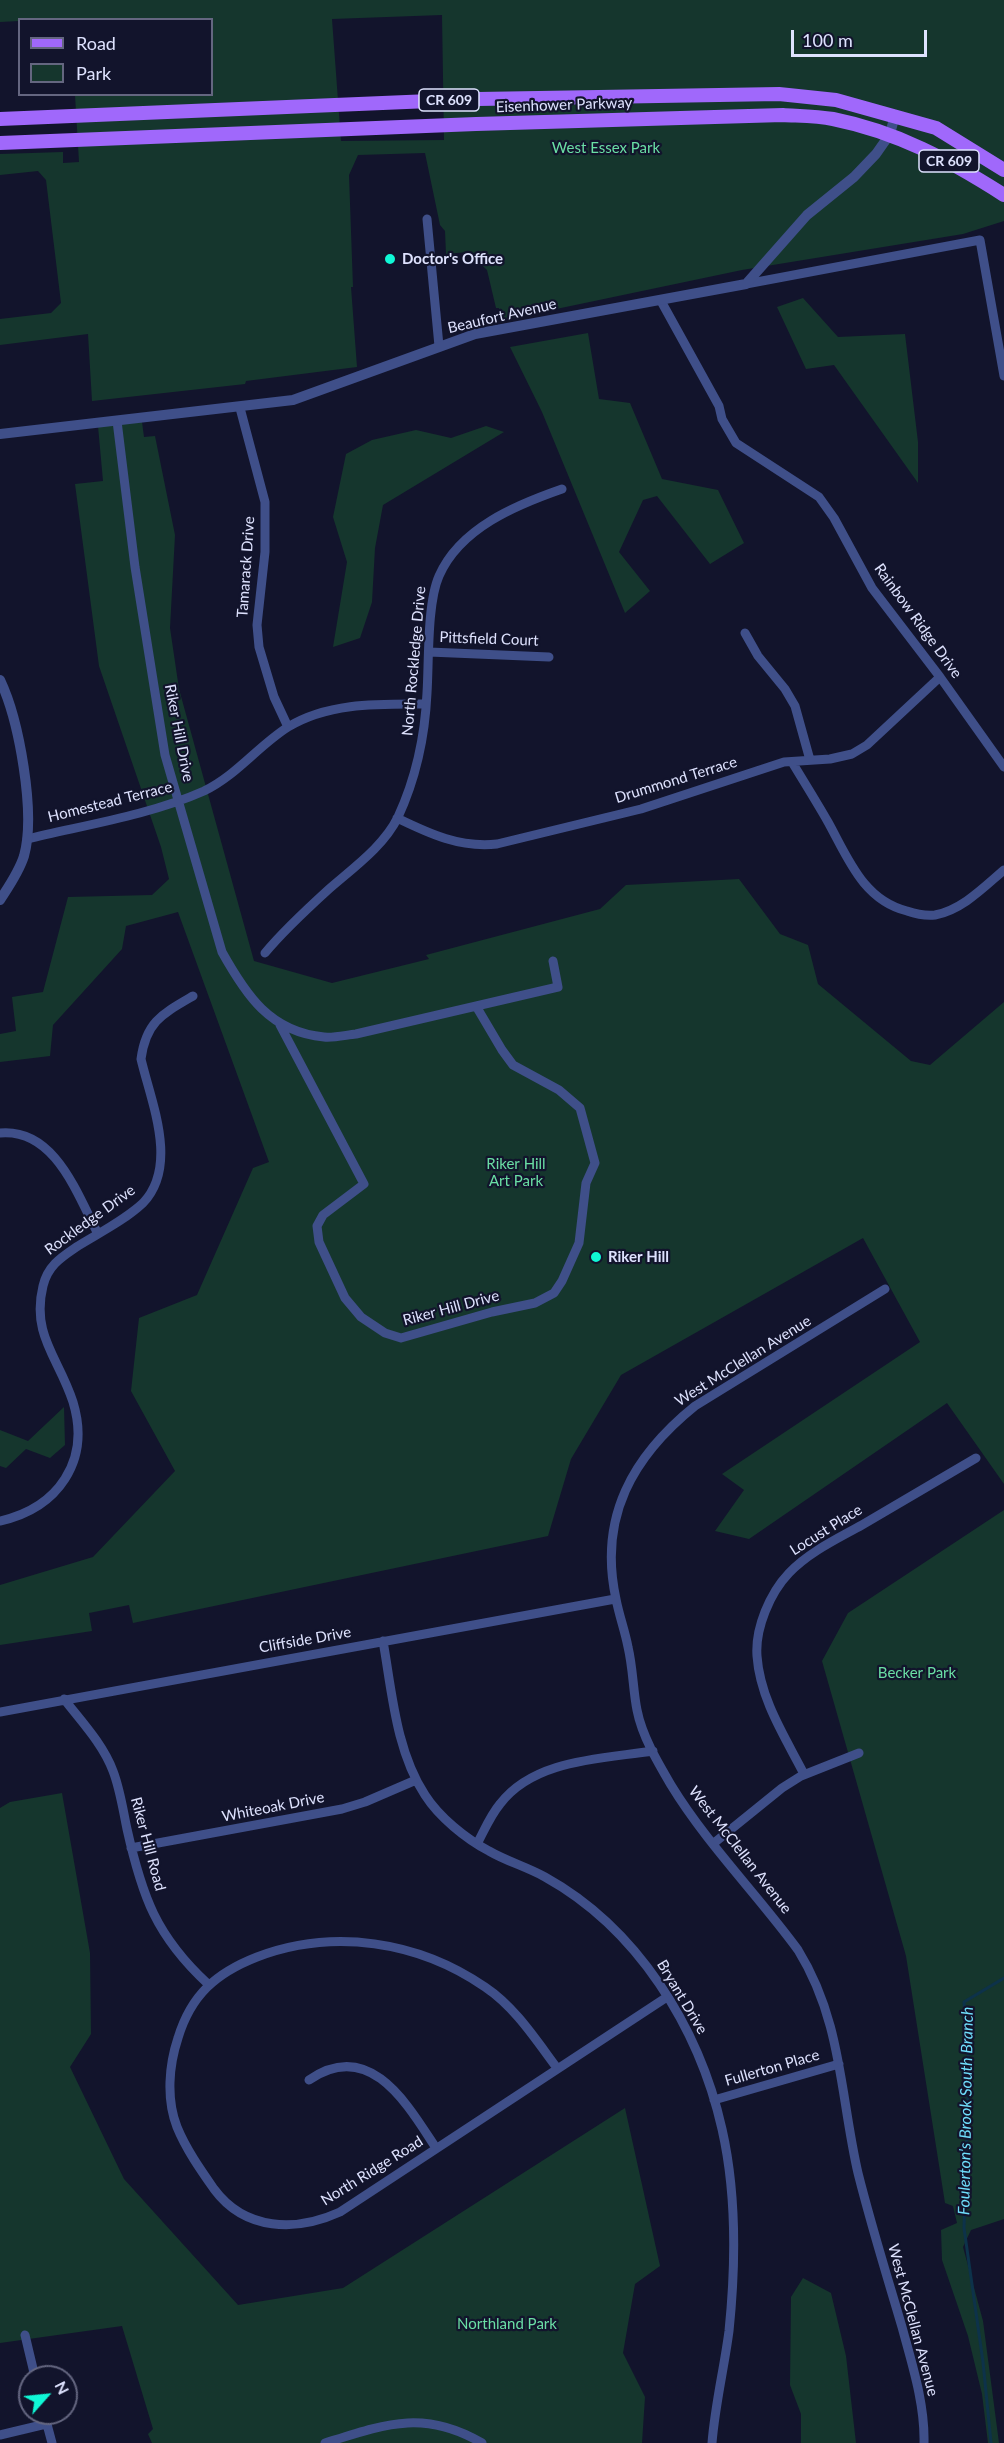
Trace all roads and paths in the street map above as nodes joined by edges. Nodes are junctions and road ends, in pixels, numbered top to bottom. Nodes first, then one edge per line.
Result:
1 (896, 115) junction
2 (0, 119) edge
3 (890, 134) junction
4 (0, 142) edge
5 (1004, 170) edge
6 (1004, 195) edge
7 (427, 219) dead end
8 (746, 284) junction
9 (661, 301) junction
10 (439, 346) junction
11 (1004, 376) edge
12 (240, 408) junction
13 (117, 421) junction
14 (0, 434) edge
15 (562, 489) dead end
16 (745, 633) dead end
17 (429, 652) junction
18 (549, 657) dead end
19 (940, 677) junction
20 (0, 680) edge
21 (426, 704) junction
22 (288, 727) junction
23 (1000, 754) edge
24 (810, 760) junction
25 (792, 762) junction
26 (1004, 767) edge
27 (178, 802) junction
28 (397, 818) junction
29 (27, 839) junction
30 (1004, 870) edge
31 (0, 900) edge
32 (265, 953) dead end
33 (553, 961) dead end
34 (193, 996) dead end
35 (476, 1006) junction
36 (280, 1025) junction
37 (0, 1133) edge
38 (98, 1234) junction
39 (885, 1289) dead end
40 (976, 1458) dead end
41 (0, 1521) edge
42 (615, 1599) junction
43 (383, 1641) junction
44 (64, 1699) junction
45 (0, 1712) edge
46 (653, 1750) junction
47 (859, 1753) dead end
48 (804, 1774) junction
49 (416, 1780) junction
50 (714, 1843) junction
51 (477, 1844) junction
52 (131, 1848) junction
53 (208, 1984) junction
54 (667, 1997) junction
55 (839, 2064) junction
56 (557, 2068) junction
57 (309, 2080) dead end
58 (714, 2100) junction
59 (436, 2148) junction
60 (25, 2335) dead end
61 (32, 2365) edge
62 (42, 2425) edge
63 (46, 2425) edge
64 (0, 2435) edge
65 (52, 2443) edge
66 (325, 2443) edge
67 (482, 2443) edge
68 (712, 2443) edge
69 (924, 2443) edge

1 - 2 main road, Eisenhower Parkway / CR 609
1 - 3 street
1 - 5 main road, Eisenhower Parkway / CR 609
3 - 4 main road, Eisenhower Parkway / CR 609
3 - 6 main road, Eisenhower Parkway / CR 609
3 - 8 street
7 - 10 street
8 - 9 street, Beaufort Avenue
8 - 11 street, Beaufort Avenue
9 - 10 street, Beaufort Avenue
9 - 19 street, Rainbow Ridge Drive
10 - 12 street, Beaufort Avenue
12 - 13 street, Beaufort Avenue
12 - 22 street, Tamarack Drive
13 - 14 street, Beaufort Avenue
13 - 27 street, Riker Hill Drive
15 - 17 street, North Rockledge Drive
16 - 24 street
17 - 18 street, Pittsfield Court
17 - 21 street, North Rockledge Drive
19 - 23 street, Rainbow Ridge Drive
19 - 24 street, Drummond Terrace
20 - 29 street
21 - 22 street, Homestead Terrace
21 - 28 street, North Rockledge Drive
22 - 27 street, Homestead Terrace
23 - 26 street, Rainbow Ridge Drive
24 - 25 street, Drummond Terrace
25 - 28 street, Drummond Terrace
25 - 30 street
27 - 29 street, Homestead Terrace
27 - 36 street, Riker Hill Drive
28 - 32 street, North Rockledge Drive
29 - 31 street
33 - 35 street, Riker Hill Drive
34 - 38 street, Rockledge Drive
35 - 36 street, Riker Hill Drive
35 - 36 street, Riker Hill Drive
37 - 38 street
38 - 41 street, Rockledge Drive
39 - 42 street, West McClellan Avenue
40 - 48 street, Locust Place
42 - 43 street, Cliffside Drive
42 - 46 street, West McClellan Avenue
43 - 44 street, Cliffside Drive
43 - 49 street, Bryant Drive
44 - 45 street, Cliffside Drive
44 - 52 street, Riker Hill Road
46 - 50 street, West McClellan Avenue
46 - 51 street
47 - 48 street
48 - 50 street
49 - 51 street, Bryant Drive
49 - 52 street, Whiteoak Drive
50 - 55 street, West McClellan Avenue
51 - 54 street, Bryant Drive
52 - 53 street, Riker Hill Road
53 - 56 street
53 - 59 street, North Ridge Road
54 - 56 street, North Ridge Road
54 - 58 street, Bryant Drive
55 - 58 street, Fullerton Place
55 - 69 street, West McClellan Avenue
56 - 59 street, North Ridge Road
57 - 59 street
58 - 68 street, Bryant Drive
60 - 61 street
62 - 64 street
63 - 65 street
66 - 67 street

